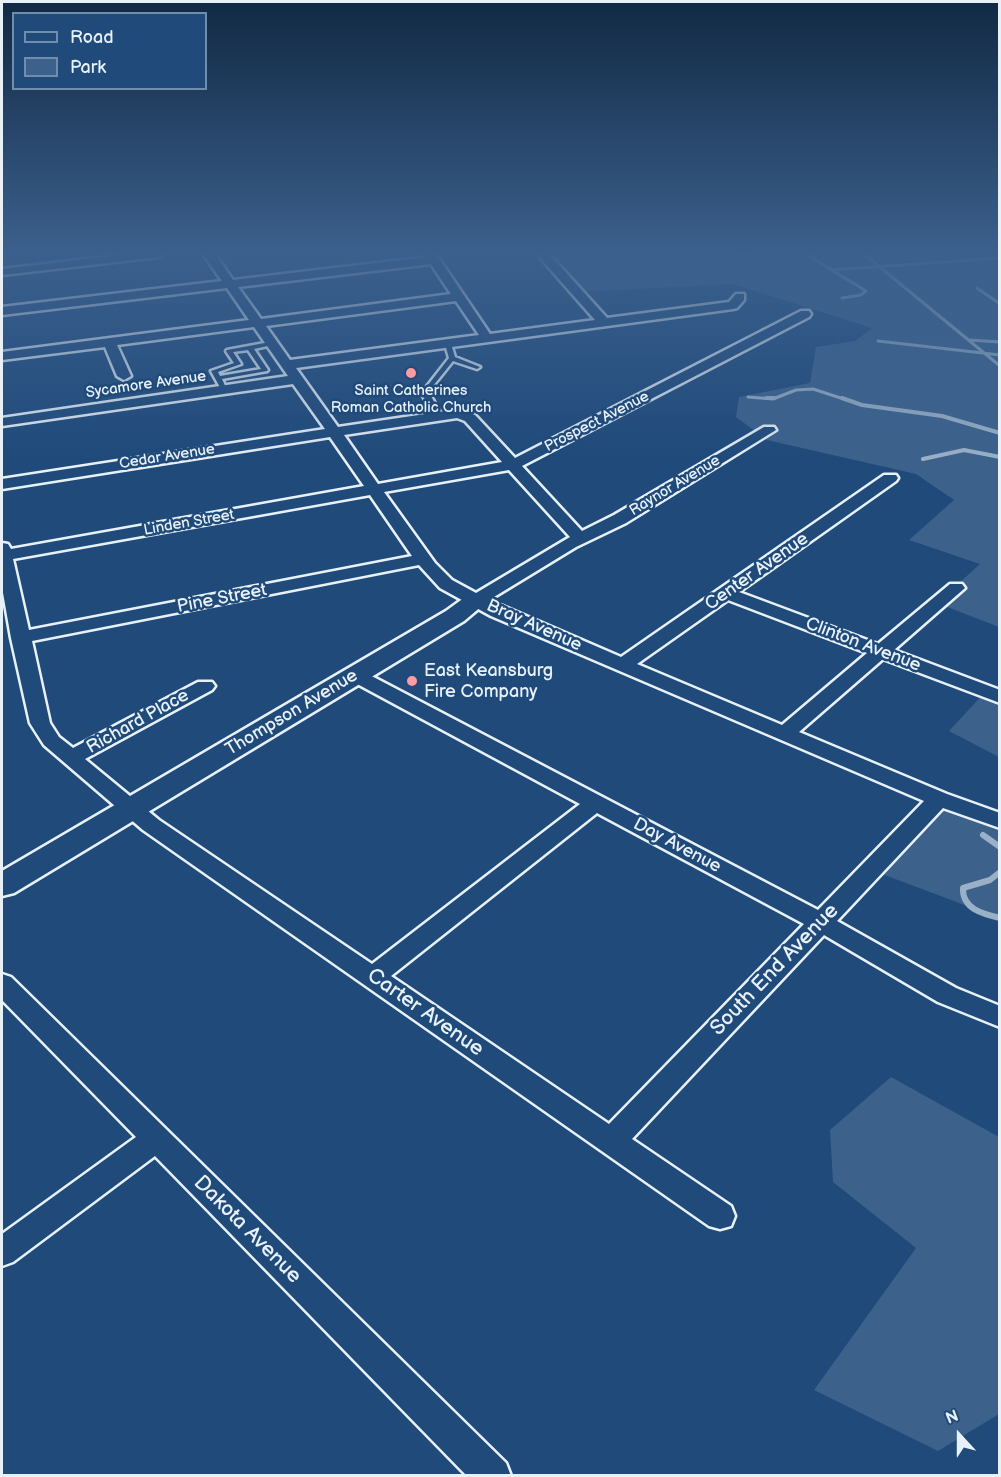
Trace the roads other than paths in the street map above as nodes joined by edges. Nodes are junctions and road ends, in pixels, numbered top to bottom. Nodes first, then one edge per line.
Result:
1 (249, 323) edge
2 (257, 323) edge
3 (477, 323) edge
4 (597, 323) edge
5 (788, 323) edge
6 (487, 338) junction
7 (110, 342) junction
8 (270, 344) junction
9 (448, 344) junction
10 (249, 347) junction
11 (2, 356) edge
12 (452, 358) junction
13 (477, 367) dead end
14 (291, 372) junction
15 (124, 376) dead end
16 (221, 384) junction
17 (437, 415) junction
18 (2, 422) edge
19 (769, 430) dead end
20 (333, 431) junction
21 (514, 464) junction
22 (890, 478) dead end
23 (2, 484) edge
24 (374, 490) junction
25 (580, 538) junction
26 (2, 552) edge
27 (423, 559) junction
28 (956, 588) dead end
29 (726, 593) junction
30 (477, 600) junction
31 (20, 638) junction
32 (880, 652) junction
33 (623, 665) junction
34 (355, 675) junction
35 (205, 686) dead end
36 (999, 697) edge
37 (784, 734) junction
38 (71, 758) junction
39 (939, 799) junction
40 (595, 802) junction
41 (132, 808) junction
42 (999, 821) edge
43 (2, 885) edge
44 (820, 922) junction
45 (372, 977) junction
46 (2, 984) edge
47 (999, 1017) edge
48 (156, 1139) junction
49 (611, 1142) junction
50 (720, 1216) dead end
51 (2, 1252) edge
52 (493, 1476) edge

1 - 7 street
2 - 8 street, Bray Avenue
3 - 6 street
4 - 6 street, Sycamore Avenue
5 - 21 street, Prospect Avenue
6 - 9 street, Sycamore Avenue
7 - 11 street
7 - 15 street
8 - 10 lane
8 - 14 street, Bray Avenue
9 - 12 lane
9 - 14 street, Sycamore Avenue
10 - 16 lane
10 - 16 lane
12 - 13 lane
12 - 17 lane
14 - 16 street, Sycamore Avenue
14 - 20 street, Bray Avenue
16 - 18 street, Sycamore Avenue
17 - 20 street, Cedar Avenue
17 - 21 street, Cedar Avenue
19 - 25 street, Raynor Avenue
20 - 23 street, Cedar Avenue
20 - 24 street, Bray Avenue
21 - 24 street, Prospect Avenue
21 - 25 street
22 - 29 street, Center Avenue
24 - 26 street, Linden Street
24 - 27 street, Bray Avenue
25 - 30 street, Thompson Avenue
26 - 31 street, Carter Avenue
27 - 30 street, Bray Avenue
27 - 31 street, Pine Street
28 - 32 street
29 - 32 street, Clinton Avenue
29 - 33 street, Center Avenue
30 - 33 street, Bray Avenue
30 - 34 street, Thompson Avenue
31 - 38 street, Carter Avenue
32 - 36 street, Clinton Avenue
32 - 37 street
33 - 37 street, Bray Avenue
34 - 40 street, Day Avenue
34 - 41 street, Thompson Avenue
35 - 38 street, Richard Place
37 - 39 street, Bray Avenue
38 - 41 street, Carter Avenue
39 - 42 street, Bray Avenue
39 - 44 street, South End Avenue
40 - 44 street, Day Avenue
40 - 45 street
41 - 43 street, Thompson Avenue
41 - 45 street, Carter Avenue
44 - 47 street, Day Avenue
44 - 49 street, South End Avenue
45 - 49 street, Carter Avenue
46 - 48 street, Dakota Avenue
48 - 51 street
48 - 52 street, Dakota Avenue
49 - 50 street, Carter Avenue

